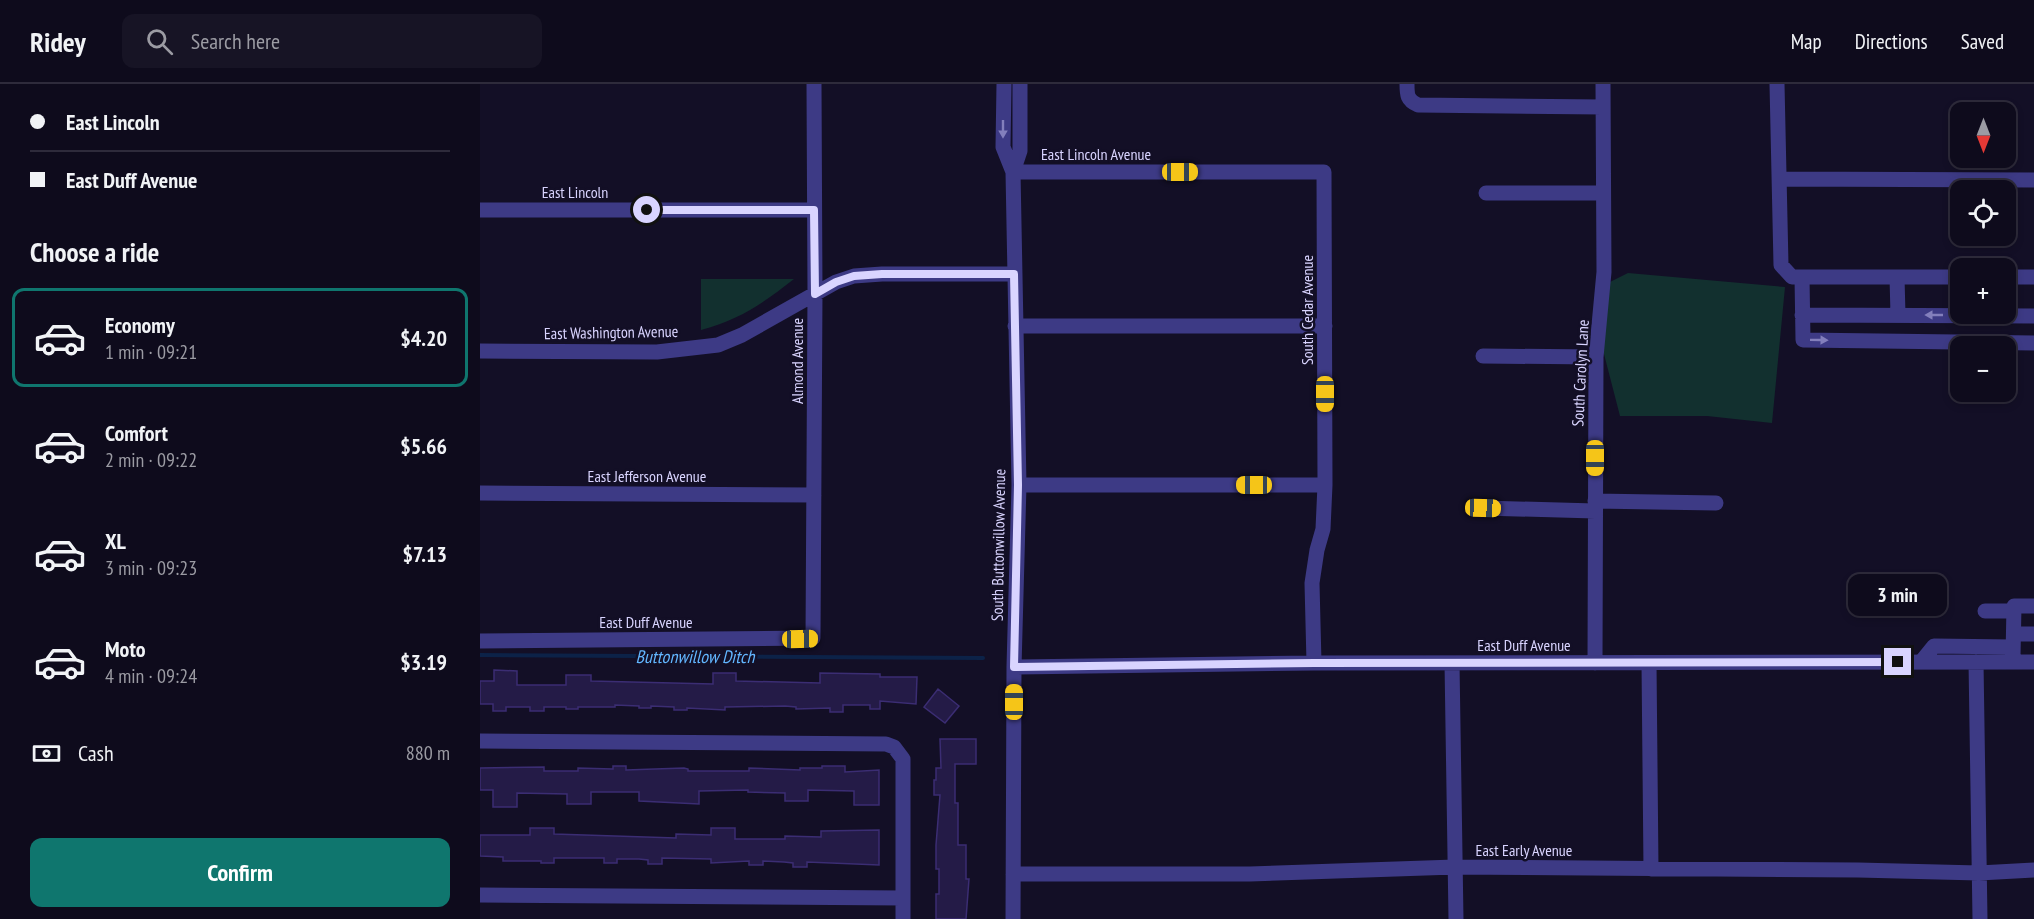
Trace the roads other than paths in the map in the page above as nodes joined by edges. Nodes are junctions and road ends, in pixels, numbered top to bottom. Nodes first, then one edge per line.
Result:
1 (814, 84) edge
2 (1004, 84) edge
3 (1020, 84) edge
4 (1407, 84) edge
5 (1603, 84) edge
6 (1777, 84) edge
7 (1603, 107) junction
8 (1324, 171) joint
9 (1013, 172) junction
10 (1779, 179) junction
11 (2034, 180) edge
12 (1486, 193) dead end
13 (1603, 193) junction
14 (480, 210) edge
15 (814, 210) junction
16 (1014, 274) junction
17 (1797, 277) junction
18 (1897, 277) junction
19 (1950, 277) edge
20 (2016, 277) edge
21 (2034, 278) edge
22 (815, 294) junction
23 (1802, 315) junction
24 (1898, 315) junction
25 (2034, 316) edge
26 (1015, 326) junction
27 (1325, 326) junction
28 (2034, 343) edge
29 (480, 351) edge
30 (1483, 356) dead end
31 (1596, 357) junction
32 (1018, 485) junction
33 (1325, 485) junction
34 (480, 493) edge
35 (814, 495) junction
36 (1716, 503) dead end
37 (1595, 506) junction
38 (1483, 508) dead end
39 (2034, 606) edge
40 (2014, 608) junction
41 (1985, 611) dead end
42 (2034, 634) edge
43 (813, 638) joint
44 (480, 641) edge
45 (2013, 648) junction
46 (1921, 662) junction
47 (1976, 662) junction
48 (1314, 663) junction
49 (1452, 663) junction
50 (1594, 663) junction
51 (1648, 663) junction
52 (2034, 663) edge
53 (1014, 667) junction
54 (480, 741) edge
55 (1455, 867) junction
56 (1651, 869) junction
57 (2034, 870) edge
58 (1979, 873) junction
59 (1013, 874) junction
60 (480, 895) edge
61 (903, 898) junction
62 (903, 919) edge
63 (1013, 919) edge
64 (1456, 919) edge
65 (1980, 919) edge

1 - 15 street, Almond Avenue
2 -> 9 street, South Buttonwillow Avenue
3 - 9 street, South Buttonwillow Avenue
4 - 7 street
5 - 7 street, South Carolyn Lane
6 - 10 street
7 - 13 street, South Carolyn Lane
8 - 9 street, East Lincoln Avenue
8 - 27 street, South Cedar Avenue
9 - 16 street, South Buttonwillow Avenue
10 - 11 street
10 - 17 street
12 - 13 street
13 - 31 street, South Carolyn Lane
14 - 15 street, East Lincoln
15 - 22 street, Almond Avenue
16 - 22 street, East Washington Avenue
16 - 26 street, South Buttonwillow Avenue
17 - 18 street
17 - 23 street
18 - 19 street
18 - 24 street
20 - 21 street
22 - 29 street, East Washington Avenue
22 - 35 street, Almond Avenue
23 - 24 street
23 -> 28 street
25 -> 24 street
26 - 27 street
26 - 32 street, South Buttonwillow Avenue
27 - 33 street, South Cedar Avenue
30 - 31 street
31 - 37 street, South Carolyn Lane
32 - 33 street
32 - 53 street, South Buttonwillow Avenue
33 - 48 street, South Cedar Avenue
34 - 35 street, East Jefferson Avenue
35 - 43 street, Almond Avenue
36 - 37 street
37 - 38 street
37 - 50 street, South Carolyn Lane
39 - 40 street
40 - 41 street
40 - 45 street
42 - 45 street
43 - 44 street, East Duff Avenue
45 - 46 street
45 - 47 street, East Duff Avenue
45 - 52 street, East Duff Avenue
46 - 47 street, East Duff Avenue
46 - 51 street, East Duff Avenue
47 - 58 street
48 - 49 street, East Duff Avenue
48 - 53 street, East Duff Avenue
49 - 50 street, East Duff Avenue
49 - 55 street
50 - 51 street, East Duff Avenue
51 - 56 street
53 - 59 street, South Buttonwillow Avenue
54 - 61 street
55 - 56 street, East Early Avenue
55 - 59 street, East Early Avenue
55 - 64 street
56 - 58 street, East Early Avenue
57 - 58 street, East Early Avenue
58 - 65 street
59 - 63 street, South Buttonwillow Avenue
60 - 61 street
61 - 62 street

